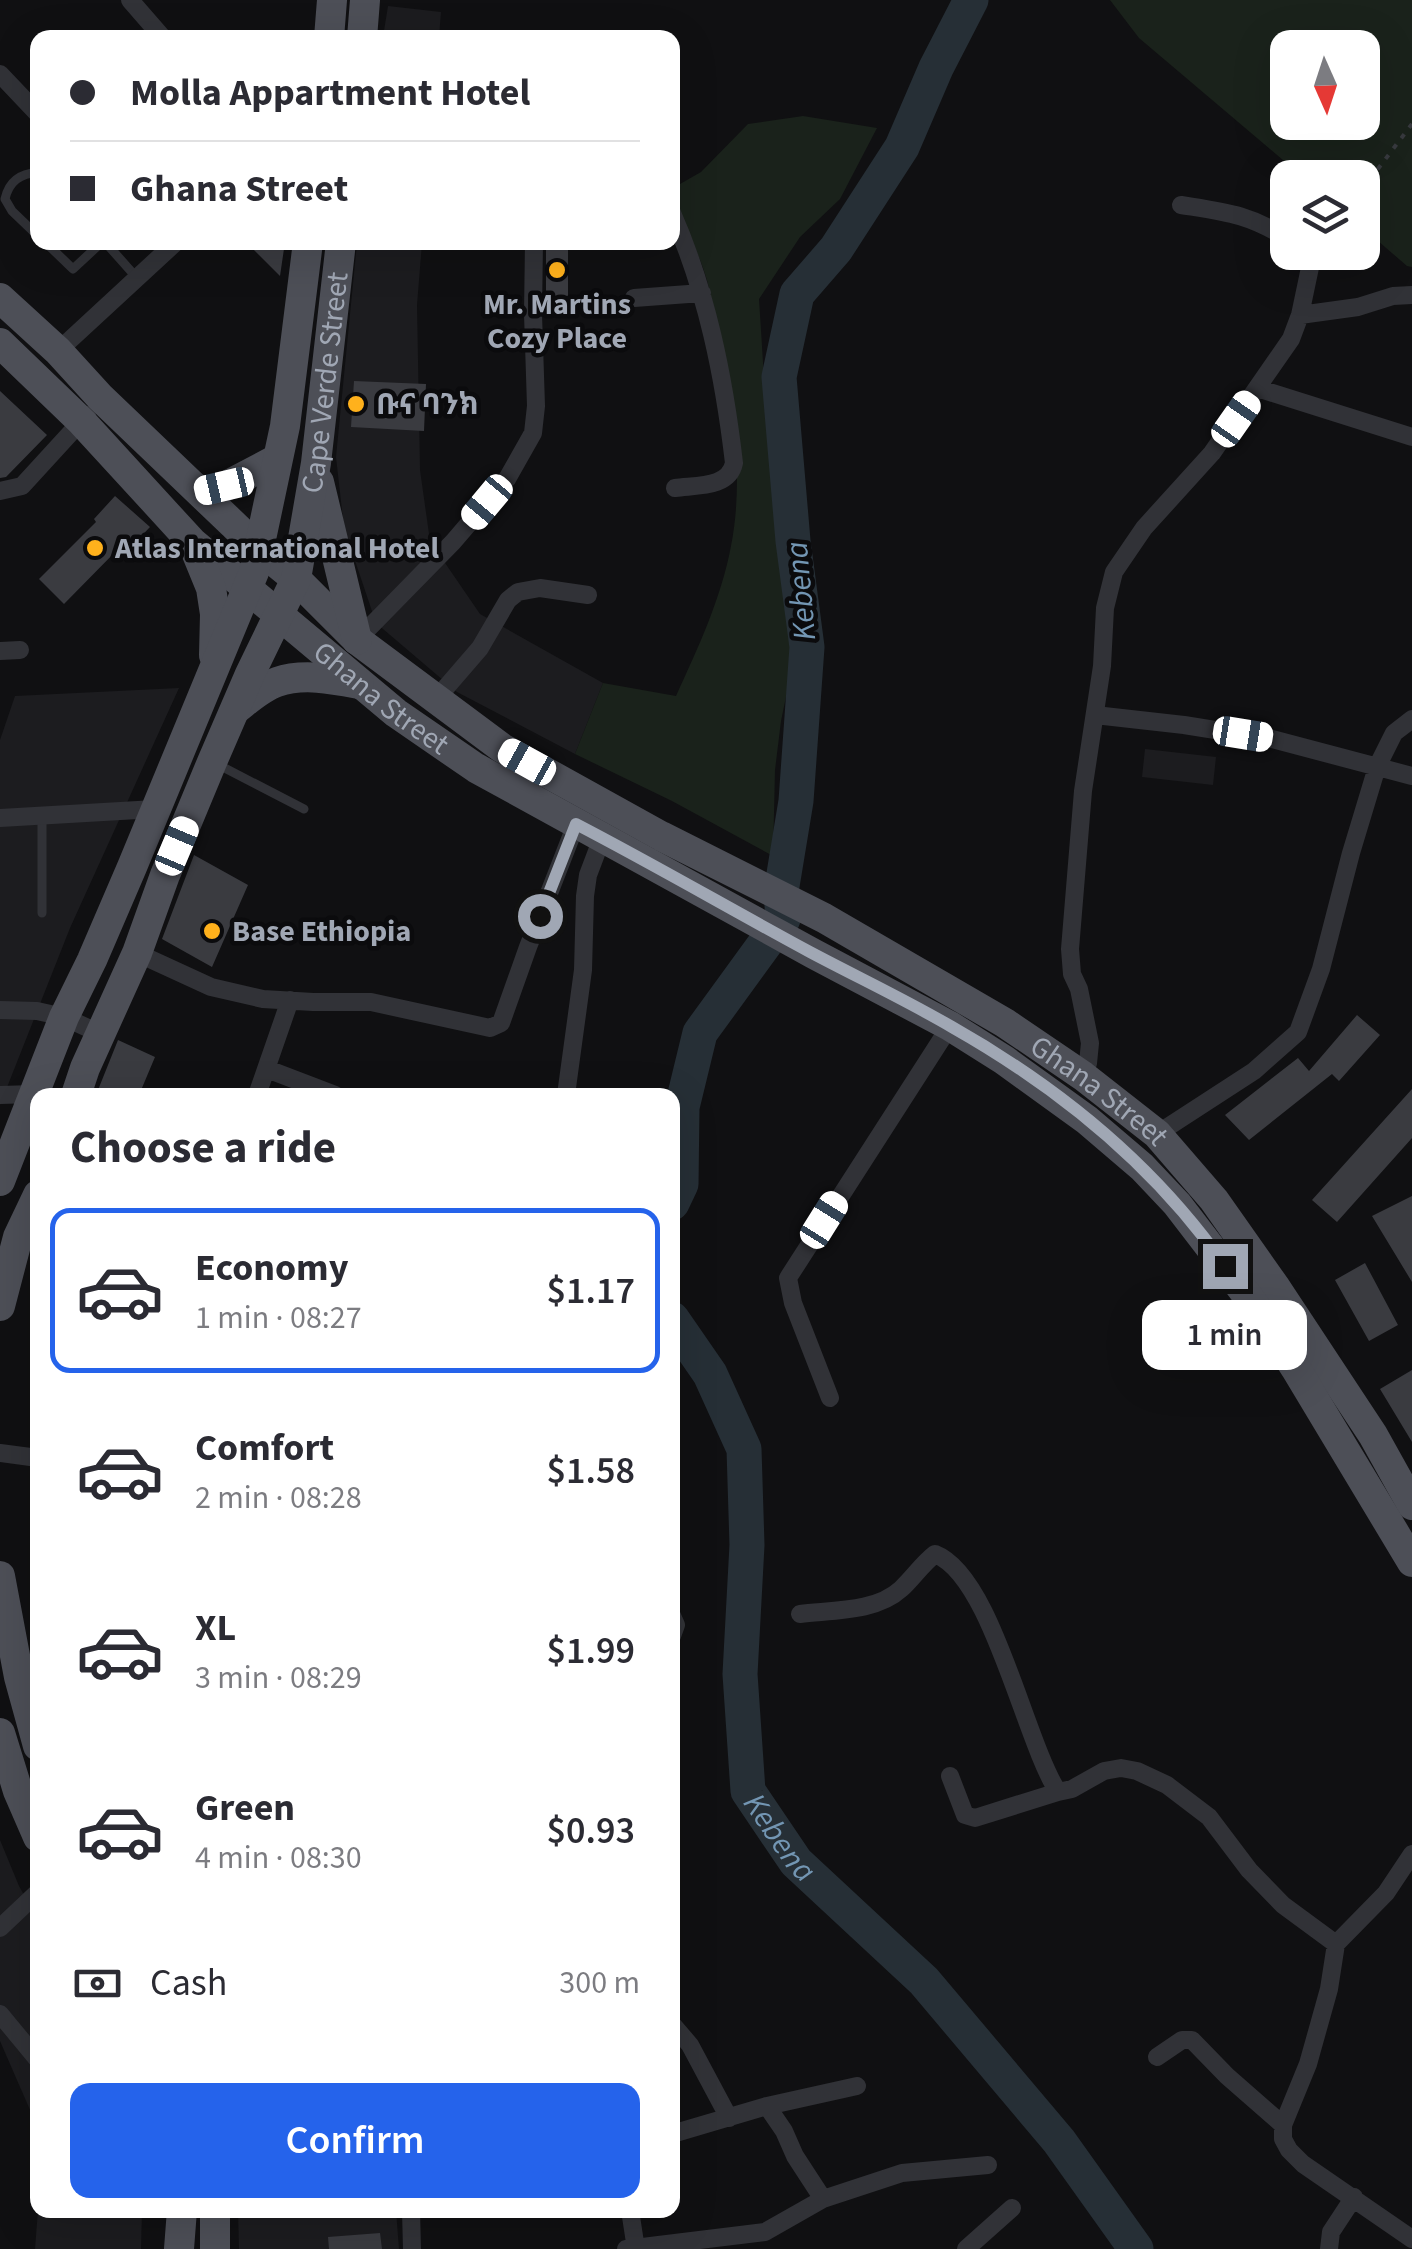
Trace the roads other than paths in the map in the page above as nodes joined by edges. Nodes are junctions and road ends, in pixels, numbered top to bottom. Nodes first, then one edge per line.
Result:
1 (130, 0) edge
2 (332, 0) edge
3 (365, 0) edge
4 (156, 30) edge
5 (330, 30) edge
6 (363, 30) edge
7 (0, 74) edge
8 (30, 106) edge
9 (30, 173) edge
10 (1181, 205) dead end
11 (30, 228) edge
12 (1270, 228) edge
13 (680, 230) edge
14 (53, 250) edge
15 (94, 250) edge
16 (111, 250) edge
17 (163, 250) edge
18 (307, 250) edge
19 (340, 250) edge
20 (534, 250) edge
21 (1309, 270) edge
22 (138, 278) junction
23 (702, 293) junction
24 (1412, 296) edge
25 (0, 298) edge
26 (634, 298) dead end
27 (1300, 315) junction
28 (0, 343) edge
29 (58, 351) junction
30 (1257, 388) junction
31 (91, 410) junction
32 (1412, 436) edge
33 (276, 459) junction
34 (316, 463) junction
35 (675, 488) dead end
36 (0, 491) edge
37 (200, 492) junction
38 (192, 542) junction
39 (260, 549) junction
40 (296, 579) junction
41 (248, 588) junction
42 (588, 594) dead end
43 (280, 615) junction
44 (357, 640) junction
45 (20, 650) dead end
46 (0, 651) edge
47 (214, 671) junction
48 (360, 684) junction
49 (436, 700) junction
50 (236, 708) junction
51 (1095, 715) junction
52 (1412, 719) edge
53 (212, 762) junction
54 (1377, 767) junction
55 (1412, 776) edge
56 (155, 809) junction
57 (304, 809) dead end
58 (42, 815) junction
59 (0, 818) edge
60 (589, 831) junction
61 (42, 913) dead end
62 (137, 953) junction
63 (886, 973) junction
64 (290, 1000) junction
65 (0, 1010) edge
66 (64, 1017) junction
67 (950, 1026) junction
68 (101, 1034) junction
69 (268, 1069) junction
70 (1083, 1076) junction
71 (36, 1088) edge
72 (78, 1088) edge
73 (259, 1088) edge
74 (317, 1088) edge
75 (567, 1088) edge
76 (30, 1094) edge
77 (0, 1095) edge
78 (30, 1104) edge
79 (1158, 1134) junction
80 (0, 1181) edge
81 (30, 1206) edge
82 (9, 1236) edge
83 (0, 1306) edge
84 (830, 1398) dead end
85 (1373, 1435) junction
86 (0, 1453) edge
87 (1345, 1453) junction
88 (30, 1457) edge
89 (1412, 1504) edge
90 (1412, 1562) edge
91 (0, 1576) edge
92 (800, 1614) dead end
93 (4, 1625) edge
94 (30, 1717) edge
95 (0, 1733) edge
96 (950, 1776) dead end
97 (1058, 1792) junction
98 (30, 1819) edge
99 (1412, 1854) edge
100 (30, 1900) edge
101 (0, 1928) edge
102 (1336, 1944) junction
103 (0, 2014) edge
104 (680, 2033) edge
105 (30, 2050) edge
106 (1157, 2057) dead end
107 (857, 2086) dead end
108 (767, 2106) junction
109 (729, 2118) junction
110 (1283, 2124) junction
111 (680, 2132) edge
112 (988, 2165) dead end
113 (1354, 2197) junction
114 (823, 2200) junction
115 (1012, 2208) dead end
116 (181, 2218) edge
117 (215, 2218) edge
118 (411, 2218) edge
119 (631, 2218) edge
120 (1412, 2239) edge
121 (633, 2248) edge
122 (179, 2249) edge
123 (215, 2249) edge
124 (412, 2249) edge
125 (966, 2249) edge
126 (1329, 2249) edge

1 - 4 street
2 - 5 main road
3 - 6 main road
7 - 8 street
9 - 11 lane
10 - 12 street
13 - 23 street
14 - 15 lane
16 - 22 lane
17 - 22 street
18 - 33 main road, Cape Verde Street
19 - 34 main road, Cape Verde Street
20 - 44 street
21 - 27 street
22 - 29 street
23 - 26 street
23 - 35 street
24 - 27 street
25 - 29 main road
27 - 30 street
28 - 31 main road
29 - 31 main road
30 - 32 street
30 - 51 street
31 - 36 street
31 - 37 main road, Ghana Street
31 - 38 main road
33 - 37 main road
33 - 39 main road, Cape Verde Street
34 - 40 main road, Cape Verde Street
34 - 44 main road
37 - 39 main road, Ghana Street
38 - 41 main road, Ghana Street
38 - 47 main road
39 - 40 main road, Ghana Street
39 - 41 main road, Cape Verde Street
40 - 43 main road, Cape Verde Street
40 - 44 main road, Ghana Street
41 - 43 main road, Ghana Street
41 - 47 main road, Cape Verde Street
42 - 49 street
43 - 48 main road, Ghana Street
43 - 50 main road, Cape Verde Street
44 - 49 main road, Ghana Street
45 - 46 street
47 - 56 main road, Cape Verde Street
48 - 50 main road
48 - 60 main road, Ghana Street
49 - 63 main road, Ghana Street
50 - 53 main road, Cape Verde Street
51 - 54 street
51 - 70 street
52 - 54 street
53 - 57 lane
53 - 62 main road, Cape Verde Street
54 - 55 street
54 - 79 street
56 - 58 street
56 - 66 main road, Cape Verde Street
58 - 59 street
58 - 61 lane
60 - 63 main road, Ghana Street
60 - 64 street
60 - 75 street
62 - 64 street
62 - 68 main road, Cape Verde Street
63 - 67 main road, Ghana Street
63 - 70 main road, Ghana Street
64 - 69 street
65 - 66 street
66 - 68 street
66 - 71 main road, Cape Verde Street
67 - 84 street
67 - 87 main road, Ghana Street
68 - 72 main road, Cape Verde Street
69 - 73 street
69 - 74 street
70 - 79 main road, Ghana Street
76 - 77 street
78 - 80 main road, Cape Verde Street
79 - 85 main road, Ghana Street
81 - 82 main road
82 - 83 main road
85 - 87 main road
85 - 89 main road, Ghana Street
86 - 88 street
87 - 90 main road, Ghana Street
91 - 93 main road
92 - 97 street
93 - 94 main road
95 - 98 main road
96 - 97 street
97 - 102 street
99 - 102 street
100 - 101 street
102 - 110 street
103 - 105 street
104 - 109 street
106 - 110 street
107 - 108 street
108 - 109 street
108 - 114 street
109 - 111 street
110 - 113 street
112 - 114 street
113 - 120 street
113 - 126 street
114 - 121 street
115 - 125 street
116 - 122 main road
117 - 123 main road
118 - 124 street
119 - 121 street

